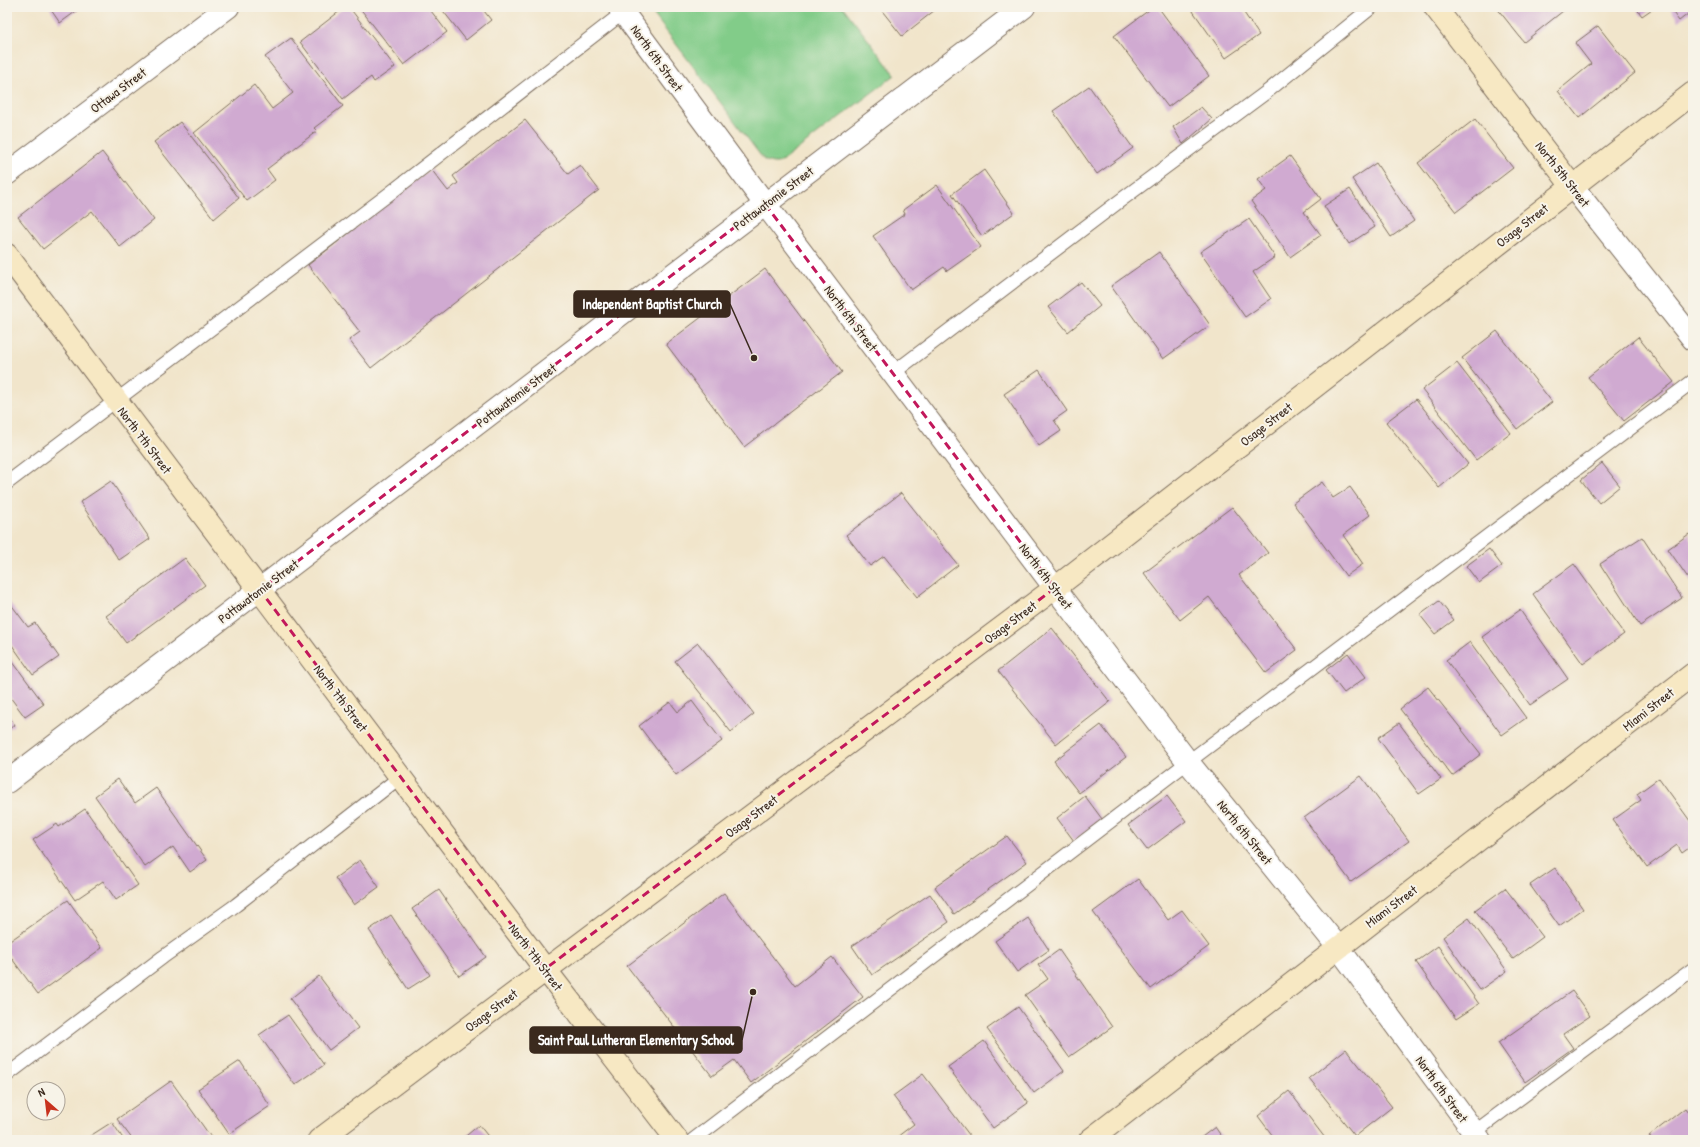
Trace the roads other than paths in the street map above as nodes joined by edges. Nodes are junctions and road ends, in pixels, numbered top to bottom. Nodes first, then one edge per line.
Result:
1 (228, 7) edge
2 (1024, 7) edge
3 (1372, 7) edge
4 (1435, 7) edge
5 (624, 9) edge
6 (1693, 93) edge
7 (7, 174) edge
8 (1572, 186) junction
9 (765, 204) junction
10 (7, 255) edge
11 (1693, 339) edge
12 (893, 373) junction
13 (1693, 381) edge
14 (115, 400) junction
15 (7, 483) edge
16 (1055, 588) junction
17 (260, 590) junction
18 (1693, 674) edge
19 (1188, 762) junction
20 (400, 777) junction
21 (7, 782) edge
22 (1338, 947) junction
23 (545, 969) junction
24 (1693, 969) edge
25 (7, 1075) edge
26 (1473, 1137) edge
27 (319, 1140) edge
28 (677, 1140) edge
29 (693, 1140) edge
30 (1090, 1140) edge

1 - 7 street, Ottawa Street
2 - 9 street, Pottawatomie Street
3 - 12 lane
4 - 8 street, North 5th Street
5 - 9 street, North 6th Street
5 - 14 lane
6 - 8 street, Osage Street
8 - 11 street, North 5th Street
8 - 16 street, Osage Street
9 - 12 street, North 6th Street
9 - 17 street, Pottawatomie Street
10 - 14 street, North 7th Street
12 - 16 street, North 6th Street
13 - 19 lane
14 - 15 lane
14 - 17 street, North 7th Street
16 - 19 street, North 6th Street
16 - 23 street, Osage Street
17 - 20 street, North 7th Street
17 - 21 street, Pottawatomie Street
18 - 22 street, Miami Street
19 - 22 street, North 6th Street
19 - 29 lane
20 - 23 street, North 7th Street
20 - 25 lane
22 - 26 street, North 6th Street
22 - 30 street, Miami Street
23 - 27 street, Osage Street
23 - 28 street, North 7th Street
24 - 26 lane

